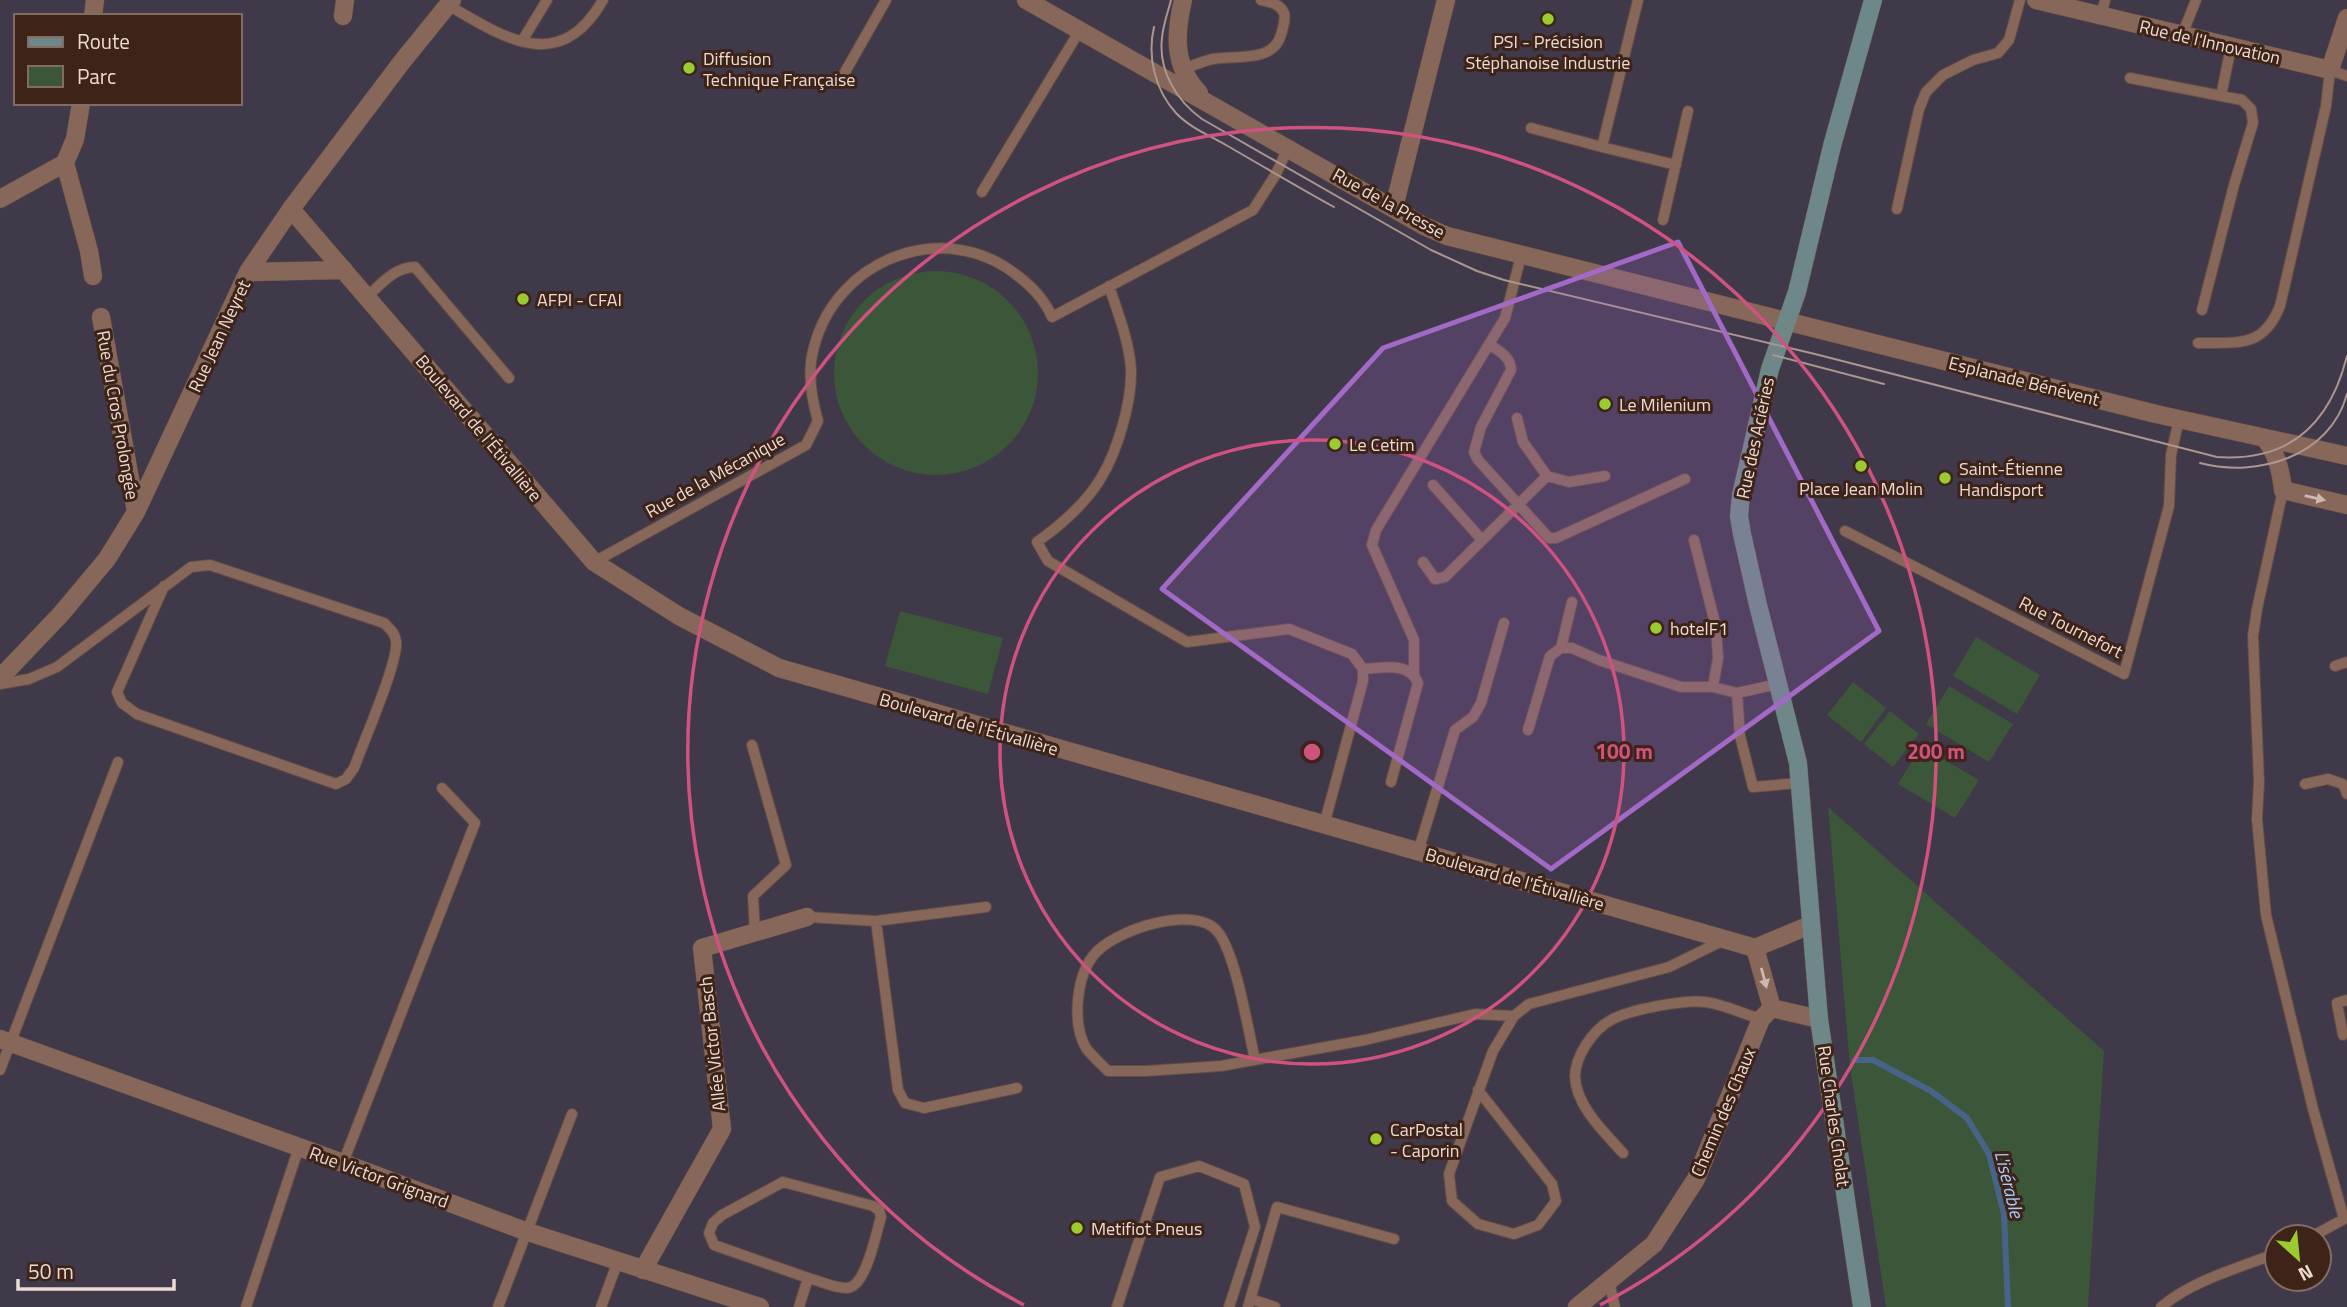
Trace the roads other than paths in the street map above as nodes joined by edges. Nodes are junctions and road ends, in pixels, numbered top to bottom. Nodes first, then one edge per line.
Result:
1 (547, 0) edge
2 (603, 0) edge
3 (886, 0) edge
4 (1026, 0) edge
5 (1182, 0) edge
6 (1261, 0) edge
7 (1446, 0) edge
8 (1638, 0) edge
9 (1873, 0) edge
10 (2020, 0) edge
11 (2036, 0) edge
12 (2196, 0) edge
13 (450, 3) edge
14 (2103, 8) edge
15 (2347, 18) edge
16 (1080, 30) junction
17 (2182, 35) junction
18 (522, 41) junction
19 (2231, 47) junction
20 (1182, 71) junction
21 (845, 72) dead end
22 (2338, 73) edge
23 (2130, 78) dead end
24 (2221, 96) junction
25 (80, 105) edge
26 (1213, 108) junction
27 (1688, 111) dead end
28 (1531, 128) dead end
29 (1602, 147) junction
30 (1288, 148) junction
31 (65, 163) junction
32 (1676, 165) junction
33 (982, 192) dead end
34 (0, 199) edge
35 (1394, 207) junction
36 (292, 209) junction
37 (1897, 209) dead end
38 (1663, 220) dead end
39 (1521, 256) junction
40 (344, 270) junction
41 (248, 272) junction
42 (93, 276) dead end
43 (1108, 286) junction
44 (367, 297) junction
45 (2202, 310) dead end
46 (101, 317) dead end
47 (1785, 321) junction
48 (2198, 343) dead end
49 (1489, 344) junction
50 (509, 379) dead end
51 (1517, 418) dead end
52 (2179, 419) junction
53 (2264, 439) junction
54 (2347, 456) edge
55 (1547, 476) junction
56 (1605, 477) dead end
57 (1685, 479) dead end
58 (1433, 485) dead end
59 (2283, 490) junction
60 (1520, 505) junction
61 (2347, 505) edge
62 (136, 512) junction
63 (1845, 531) dead end
64 (1482, 540) junction
65 (1694, 540) dead end
66 (594, 562) junction
67 (1423, 562) dead end
68 (164, 586) junction
69 (1572, 602) dead end
70 (1504, 624) dead end
71 (1561, 648) junction
72 (2347, 662) edge
73 (2335, 666) dead end
74 (1363, 669) junction
75 (1415, 674) junction
76 (1, 676) edge
77 (1778, 684) junction
78 (1713, 687) junction
79 (1737, 693) junction
80 (1528, 730) dead end
81 (752, 745) dead end
82 (118, 762) dead end
83 (1391, 782) dead end
84 (1799, 783) junction
85 (2305, 784) dead end
86 (442, 788) dead end
87 (2347, 794) edge
88 (1324, 825) junction
89 (1418, 852) junction
90 (986, 907) dead end
91 (807, 917) joint
92 (876, 920) junction
93 (1810, 925) junction
94 (755, 932) junction
95 (1726, 939) junction
96 (1755, 948) junction
97 (2347, 1000) edge
98 (1766, 1013) junction
99 (1514, 1016) junction
100 (1819, 1019) junction
101 (2343, 1035) dead end
102 (5, 1041) edge
103 (1255, 1060) junction
104 (0, 1070) edge
105 (1017, 1088) dead end
106 (1478, 1090) junction
107 (572, 1114) dead end
108 (299, 1147) junction
109 (1623, 1153) dead end
110 (343, 1163) junction
111 (2333, 1225) edge
112 (526, 1231) junction
113 (1394, 1239) dead end
114 (2263, 1258) edge
115 (618, 1261) junction
116 (643, 1270) junction
117 (808, 1278) junction
118 (1609, 1281) junction
119 (1250, 1303) edge
120 (246, 1307) edge
121 (498, 1307) edge
122 (601, 1307) edge
123 (760, 1307) edge
124 (799, 1307) edge
125 (1116, 1307) edge
126 (1229, 1307) edge
127 (1275, 1307) edge
128 (1577, 1307) edge
129 (1615, 1307) edge
130 (1862, 1307) edge
131 (2161, 1307) edge

1 - 18 lane
2 - 18 lane
3 - 21 lane
4 - 16 street, Rue de la Presse
5 - 20 street
6 - 20 lane
7 - 35 street
8 - 29 lane
9 - 47 street, Rue des Aciéries
10 - 37 lane
11 - 14 street, Rue de l'Innovation
12 - 17 lane
13 - 18 lane
13 - 36 street, Rue Jean Neyret
14 - 17 street, Rue de l'Innovation
15 - 22 street
16 - 26 street, Rue de la Presse
16 - 33 lane
17 - 19 street, Rue de l'Innovation
19 - 22 street, Rue de l'Innovation
19 - 24 lane
20 - 26 street
22 - 48 lane
23 - 24 lane
24 - 45 lane
25 - 31 street
26 - 30 street, Rue de la Presse
27 - 32 lane
28 - 29 lane
29 - 32 lane
30 - 35 street, Rue de la Presse
30 - 43 lane, Rue de la Mécanique
31 - 34 street
31 - 42 street
32 - 38 lane
35 - 39 street, Rue de la Presse
36 - 40 street, Boulevard de l'Étivallière
36 - 41 street, Rue Jean Neyret
39 - 47 street, Rue de la Presse
39 - 49 lane
40 - 41 street
40 - 44 street, Boulevard de l'Étivallière
41 - 62 street, Rue Jean Neyret
43 - 66 lane, Rue de la Mécanique
43 - 74 lane
44 - 50 lane
44 - 66 street, Boulevard de l'Étivallière
46 - 62 street, Rue du Cros Prolongée
47 - 52 street, Esplanade Bénévent
47 - 77 street, Rue des Aciéries
49 - 60 lane
49 - 75 lane
51 - 55 lane
52 - 53 street, Esplanade Bénévent
52 - 63 lane, Rue Tournefort
53 - 54 street, Esplanade Bénévent
53 - 59 street
55 - 56 lane
55 - 60 lane
57 - 60 lane
58 - 64 lane
59 -> 61 street
59 - 111 lane
60 - 64 lane
62 - 76 street, Rue Jean Neyret
64 - 67 lane
65 - 78 lane
66 - 88 street, Boulevard de l'Étivallière
68 - 68 lane
68 - 76 lane
69 - 71 lane
70 - 89 lane
71 - 78 lane
71 - 80 lane
72 - 73 lane
74 - 75 lane
74 - 88 lane
75 - 83 lane
77 - 79 lane
77 - 84 street, Rue des Aciéries
78 - 79 lane
79 - 84 lane
81 - 94 lane
82 - 102 lane
84 - 93 street, Rue des Aciéries
85 - 87 lane
86 - 110 lane
88 - 89 street, Boulevard de l'Étivallière
89 - 95 street, Boulevard de l'Étivallière
90 - 92 lane
91 - 92 lane
91 - 94 street, Allée Victor Basch
92 - 105 lane
93 - 96 street
93 - 100 street, Rue Charles Cholat
94 - 116 street, Allée Victor Basch
95 - 96 street, Boulevard de l'Étivallière
95 - 99 lane
96 -> 98 street
97 - 101 lane
98 - 100 street
98 - 109 lane
98 - 118 street, Chemin des Chaux
99 - 103 lane
99 - 106 lane
100 - 130 street, Rue Charles Cholat
102 - 104 lane
102 - 108 street, Rue Victor Grignard
103 - 103 lane
106 - 106 lane
107 - 112 lane
108 - 110 street, Rue Victor Grignard
108 - 120 lane
110 - 112 street, Rue Victor Grignard
112 - 115 street, Rue Victor Grignard
112 - 121 lane
113 - 119 lane
114 - 131 lane
115 - 116 street, Rue Victor Grignard
115 - 122 lane
116 - 123 street, Rue Victor Grignard
117 - 117 lane
117 - 124 lane
118 - 128 street, Chemin des Chaux
118 - 129 lane
119 - 127 lane
125 - 126 lane

